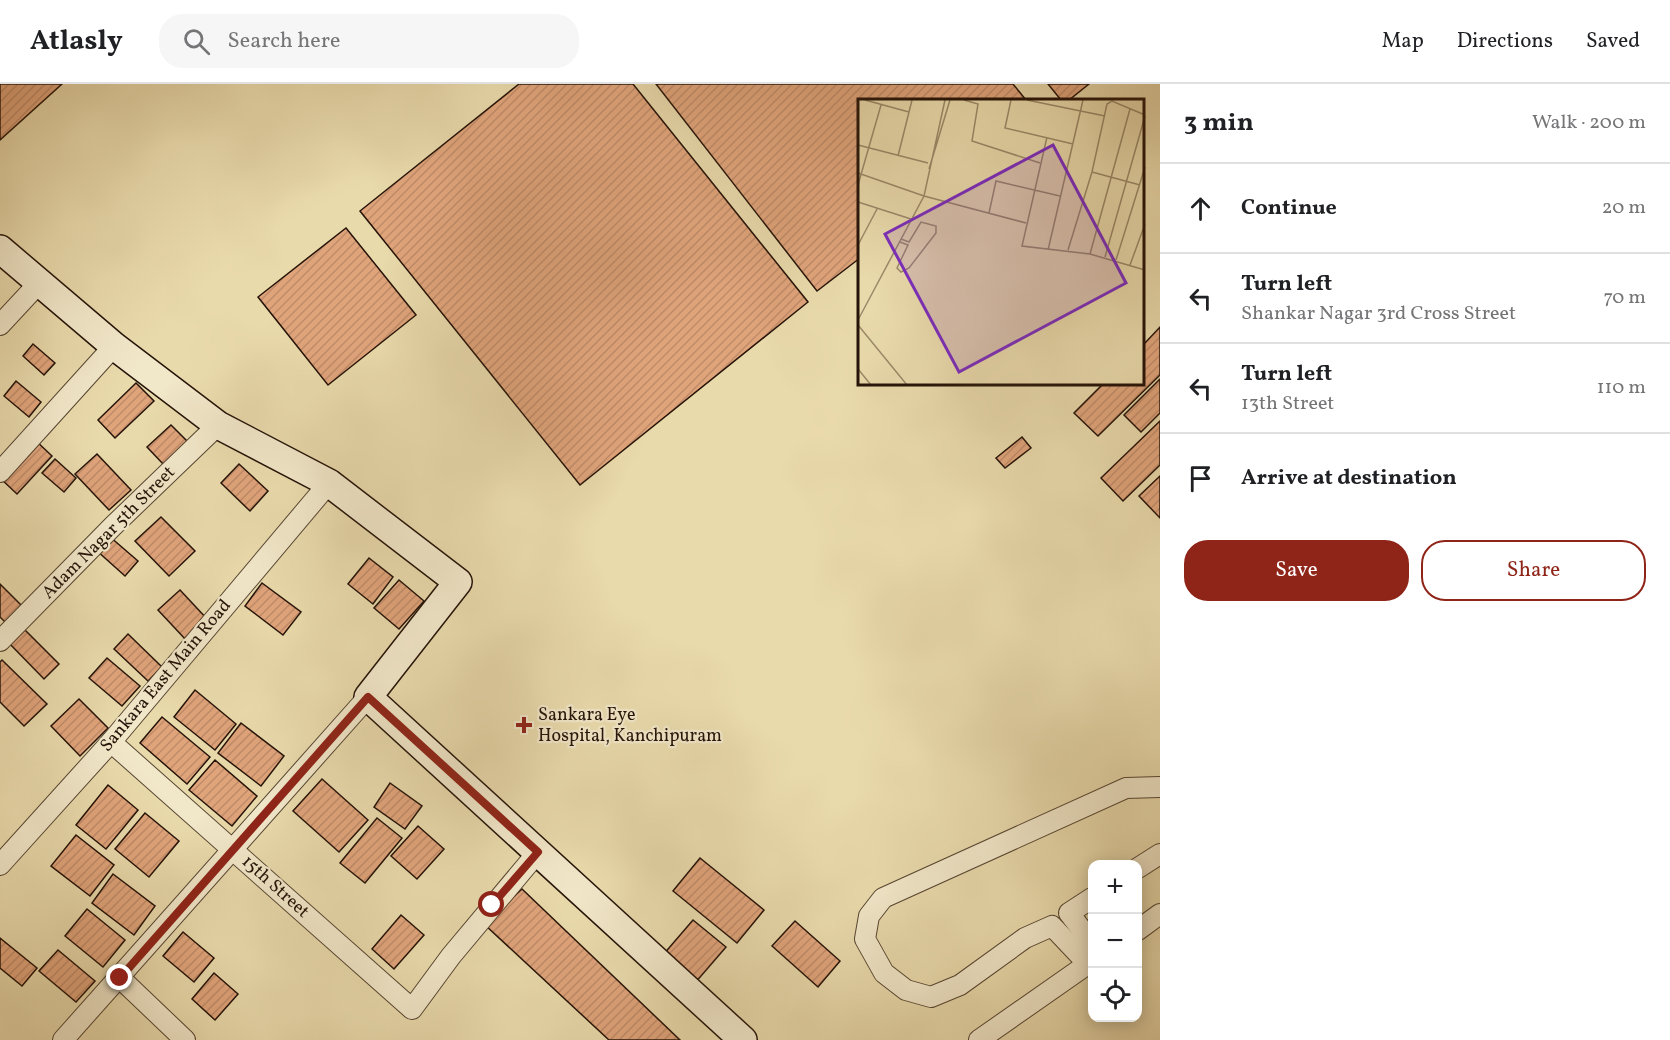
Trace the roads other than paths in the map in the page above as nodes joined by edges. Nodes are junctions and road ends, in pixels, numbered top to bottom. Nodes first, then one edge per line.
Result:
1 (0, 249) edge
2 (39, 284) junction
3 (0, 325) edge
4 (114, 346) junction
5 (218, 425) junction
6 (0, 472) edge
7 (329, 483) junction
8 (0, 641) edge
9 (368, 697) junction
10 (111, 742) junction
11 (1160, 787) edge
12 (232, 849) junction
13 (538, 852) junction
14 (1160, 854) edge
15 (0, 865) edge
16 (1142, 865) edge
17 (1088, 901) edge
18 (1070, 913) junction
19 (1160, 914) edge
20 (1052, 926) junction
21 (1142, 927) edge
22 (1088, 938) edge
23 (1088, 960) edge
24 (1088, 963) edge
25 (120, 978) junction
26 (63, 1040) edge
27 (185, 1040) edge
28 (743, 1040) edge
29 (979, 1040) edge

1 - 2 street
2 - 3 street
2 - 4 street
4 - 5 street
4 - 6 street
5 - 7 street
5 - 8 street, Adam Nagar 5th Street
7 - 9 street
7 - 10 street, Sankara East Main Road
9 - 12 street
9 - 13 street
10 - 12 street, 15th Street
10 - 15 street, Sankara East Main Road
11 - 20 street
12 - 13 street, 15th Street
12 - 25 street
13 - 28 street
14 - 16 street
17 - 18 street
18 - 20 street
18 - 22 street
19 - 21 street
20 - 23 street
24 - 29 street
25 - 26 street
25 - 27 street

